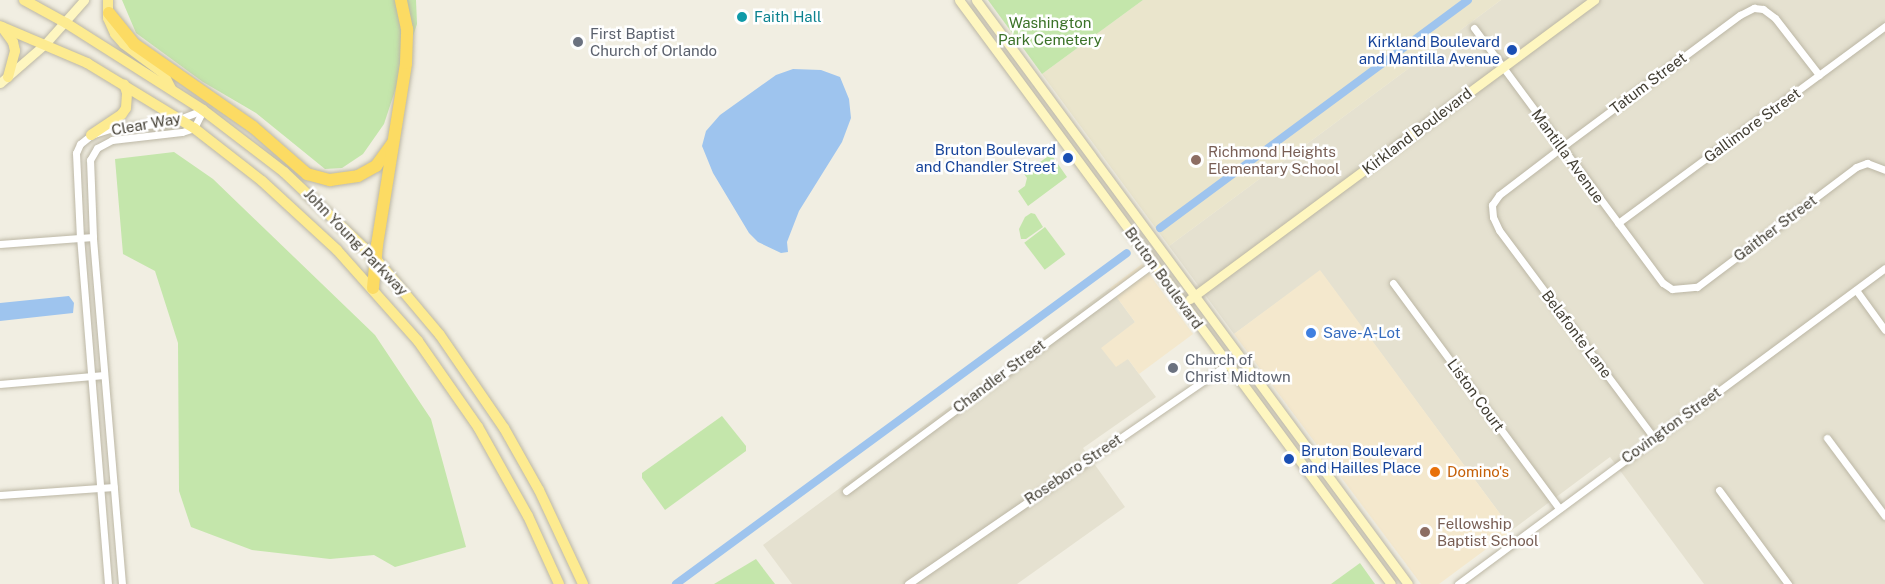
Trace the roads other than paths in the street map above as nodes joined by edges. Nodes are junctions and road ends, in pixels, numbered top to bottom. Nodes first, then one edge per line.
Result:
1 (24, 0) edge
2 (84, 0) edge
3 (401, 0) edge
4 (959, 0) edge
5 (976, 0) edge
6 (1594, 0) edge
7 (108, 6) edge
8 (66, 23) junction
9 (1885, 26) edge
10 (1, 27) edge
11 (1474, 28) dead end
12 (45, 44) junction
13 (1503, 67) junction
14 (1819, 75) junction
15 (4, 80) edge
16 (124, 84) junction
17 (171, 89) junction
18 (1043, 90) junction
19 (1031, 99) junction
20 (203, 110) junction
21 (181, 120) junction
22 (194, 128) junction
23 (91, 135) junction
24 (393, 143) junction
25 (1562, 147) junction
26 (1885, 170) edge
27 (1618, 224) junction
28 (1499, 230) joint
29 (93, 237) junction
30 (80, 238) junction
31 (0, 244) edge
32 (376, 260) junction
33 (1153, 264) junction
34 (1885, 268) edge
35 (1393, 283) dead end
36 (1663, 284) joint
37 (373, 288) junction
38 (1856, 290) junction
39 (1194, 296) junction
40 (1183, 304) junction
41 (1885, 330) edge
42 (1240, 356) junction
43 (1227, 365) junction
44 (104, 375) junction
45 (92, 376) junction
46 (0, 384) edge
47 (1654, 438) junction
48 (1827, 438) dead end
49 (1315, 458) junction
50 (1304, 467) junction
51 (100, 486) junction
52 (114, 488) junction
53 (846, 490) dead end
54 (1719, 490) dead end
55 (0, 495) edge
56 (1559, 508) junction
57 (1885, 516) edge
58 (1360, 518) junction
59 (1348, 527) junction
60 (108, 584) edge
61 (122, 584) edge
62 (559, 584) edge
63 (583, 584) edge
64 (908, 584) edge
65 (1391, 584) edge
66 (1408, 584) edge
67 (1458, 584) edge
68 (1788, 584) edge

1 - 8 main road, John Young Parkway
2 - 8 street
3 - 24 highway
4 - 19 street, Bruton Boulevard
5 - 18 street, Bruton Boulevard
6 - 13 street, Kirkland Boulevard
7 - 17 main road
7 - 24 highway
8 - 12 street
8 - 17 main road, John Young Parkway
9 - 14 street, Gallimore Street
10 - 12 main road, John Young Parkway
10 - 15 main road
11 - 13 street, Mantilla Avenue
12 - 15 street
12 - 16 main road, John Young Parkway
13 - 25 street, Mantilla Avenue
13 - 39 street, Kirkland Boulevard
14 - 25 street, Tatum Street
14 - 27 street, Gallimore Street
16 - 21 main road, John Young Parkway
16 - 23 main road
17 - 20 main road, John Young Parkway
18 - 19 street
18 - 39 street, Bruton Boulevard
19 - 33 street, Bruton Boulevard
20 - 21 street, Clear Way
20 - 22 street, Clear Way
20 - 32 main road, John Young Parkway
21 - 22 main road, John Young Parkway
21 - 23 street, Clear Way
22 - 29 street, Clear Way
22 - 37 main road, John Young Parkway
23 - 30 street, Clear Way
24 - 32 highway
25 - 27 street, Mantilla Avenue
25 - 28 street, Tatum Street
26 - 36 street, Gaither Street
27 - 36 street, Mantilla Avenue
28 - 47 street, Belafonte Lane
29 - 30 street
29 - 44 street, Clear Way
30 - 31 street
30 - 45 street, Clear Way
32 - 37 highway
32 - 63 main road, John Young Parkway
33 - 40 street, Bruton Boulevard
33 - 53 street, Chandler Street
34 - 38 street, Covington Street
35 - 56 street, Liston Court
37 - 62 main road, John Young Parkway
38 - 41 street
38 - 47 street, Covington Street
39 - 40 street, Kirkland Boulevard
39 - 42 street, Bruton Boulevard
40 - 43 street, Bruton Boulevard
42 - 43 street, Roseboro Street
42 - 49 street, Bruton Boulevard
43 - 50 street, Bruton Boulevard
43 - 64 street, Roseboro Street
44 - 45 street
44 - 52 street, Clear Way
45 - 46 street
45 - 51 street, Clear Way
47 - 56 street, Covington Street
48 - 57 street
49 - 50 street
49 - 58 street, Bruton Boulevard
50 - 59 street, Bruton Boulevard
51 - 52 street
51 - 55 street
51 - 60 street, Clear Way
52 - 61 street, Clear Way
54 - 68 street
56 - 67 street, Covington Street
58 - 59 street
58 - 66 street, Bruton Boulevard
59 - 65 street, Bruton Boulevard

